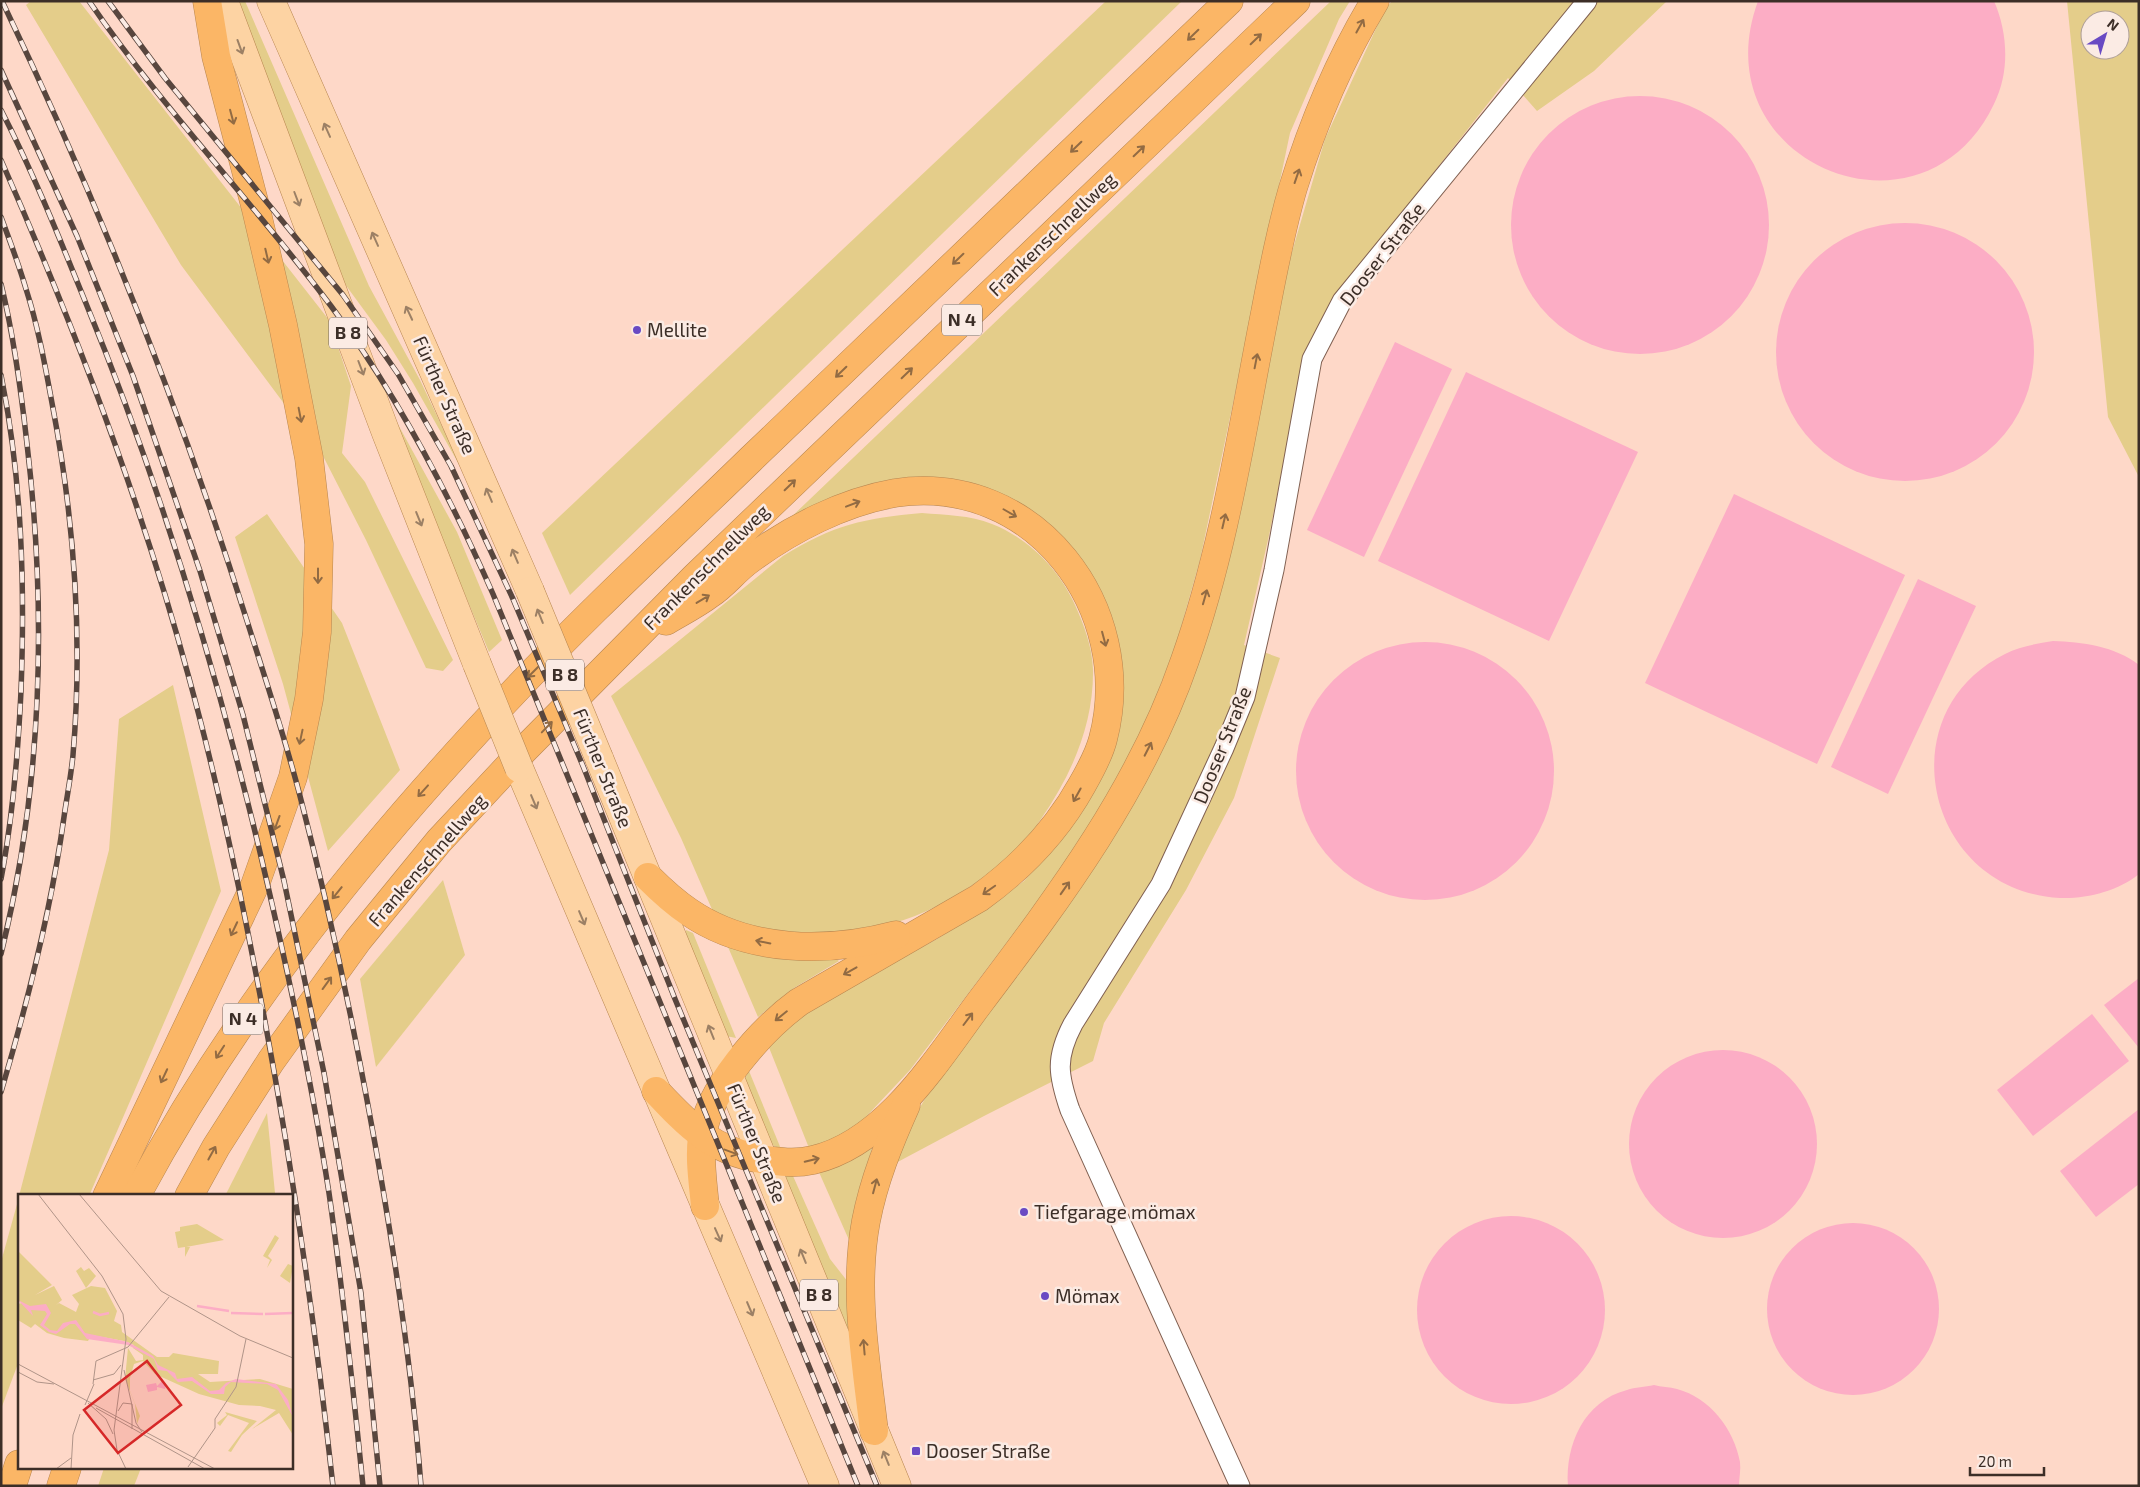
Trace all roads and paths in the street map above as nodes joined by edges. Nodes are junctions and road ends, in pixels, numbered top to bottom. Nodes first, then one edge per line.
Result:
1 (207, 1) edge
2 (224, 1) edge
3 (271, 1) edge
4 (1229, 1) edge
5 (1296, 1) edge
6 (1375, 1) edge
7 (1587, 1) edge
8 (631, 642) junction
9 (648, 877) junction
10 (938, 920) junction
11 (730, 1077) junction
12 (656, 1091) junction
13 (911, 1091) junction
14 (702, 1136) junction
15 (764, 1160) junction
16 (108, 1194) edge
17 (137, 1194) edge
18 (190, 1194) edge
19 (705, 1206) junction
20 (874, 1430) junction
21 (18, 1467) edge
22 (65, 1470) edge
23 (12, 1486) edge
24 (61, 1486) edge
25 (825, 1486) edge
26 (897, 1486) edge
27 (1240, 1486) edge

1 -> 16 highway
2 -> 12 main road, B 8, bridge
9 -> 3 main road, Fürther Straße / B 8, bridge
4 -> 17 highway, N 4
8 -> 5 highway, Frankenschnellweg / N 4
13 -> 6 highway
7 - 27 street, Dooser Straße
8 -> 10 highway
18 -> 8 highway, Frankenschnellweg / N 4
10 -> 9 highway
11 -> 9 main road, Fürther Straße / B 8
10 -> 11 highway
11 - 14 highway
11 - 15 main road, Fürther Straße / B 8
12 - 14 highway
12 - 19 main road, B 8
15 -> 13 highway
20 -> 13 highway
14 -> 15 highway
14 - 19 highway
20 -> 15 main road, Fürther Straße / B 8
19 -> 25 main road, B 8
26 -> 20 main road, Fürther Straße / B 8
21 - 23 highway
22 - 24 highway

